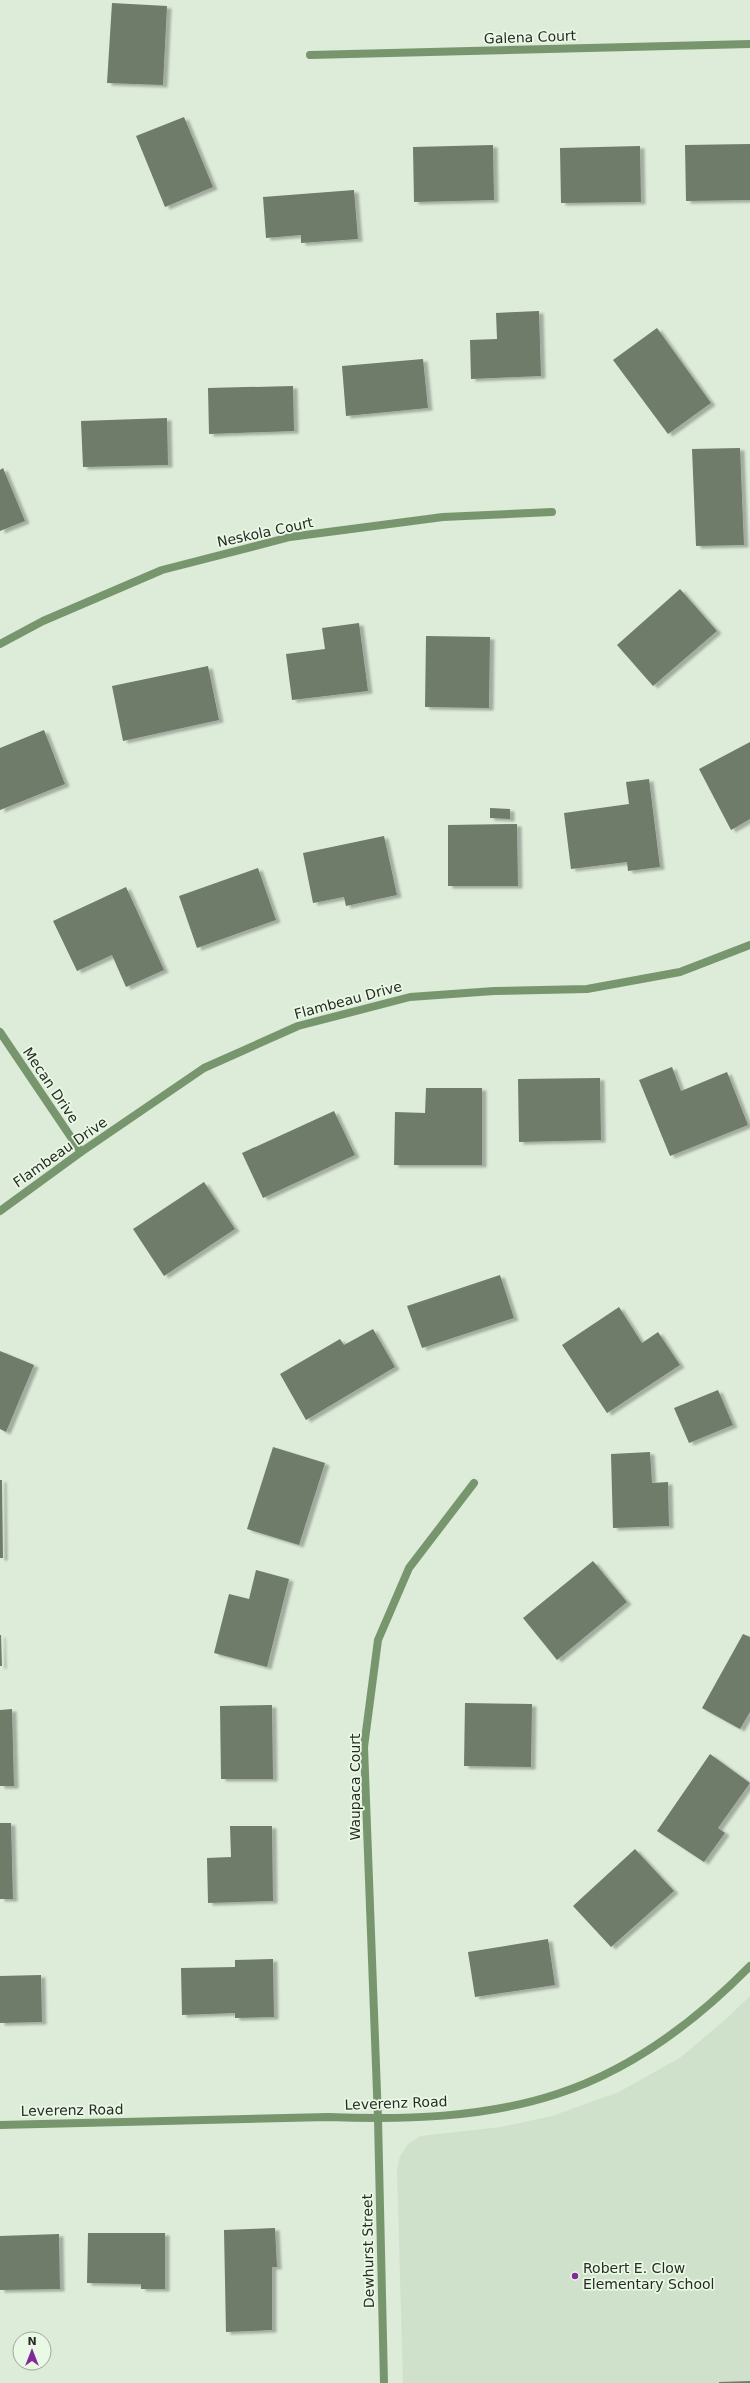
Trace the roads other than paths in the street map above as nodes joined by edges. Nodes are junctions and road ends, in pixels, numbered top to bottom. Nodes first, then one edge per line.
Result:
1 (750, 44) edge
2 (310, 55) dead end
3 (552, 512) dead end
4 (0, 644) edge
5 (750, 945) edge
6 (0, 1032) edge
7 (81, 1152) junction
8 (0, 1211) edge
9 (474, 1483) dead end
10 (750, 1966) edge
11 (378, 2119) junction
12 (0, 2125) edge
13 (384, 2383) edge

1 - 2 street, Galena Court
3 - 4 street, Neskola Court
5 - 7 street, Flambeau Drive
6 - 7 street, Mecan Drive
7 - 8 street, Flambeau Drive
9 - 11 street, Waupaca Court
10 - 11 street, Leverenz Road
11 - 12 street, Leverenz Road
11 - 13 street, Dewhurst Street

